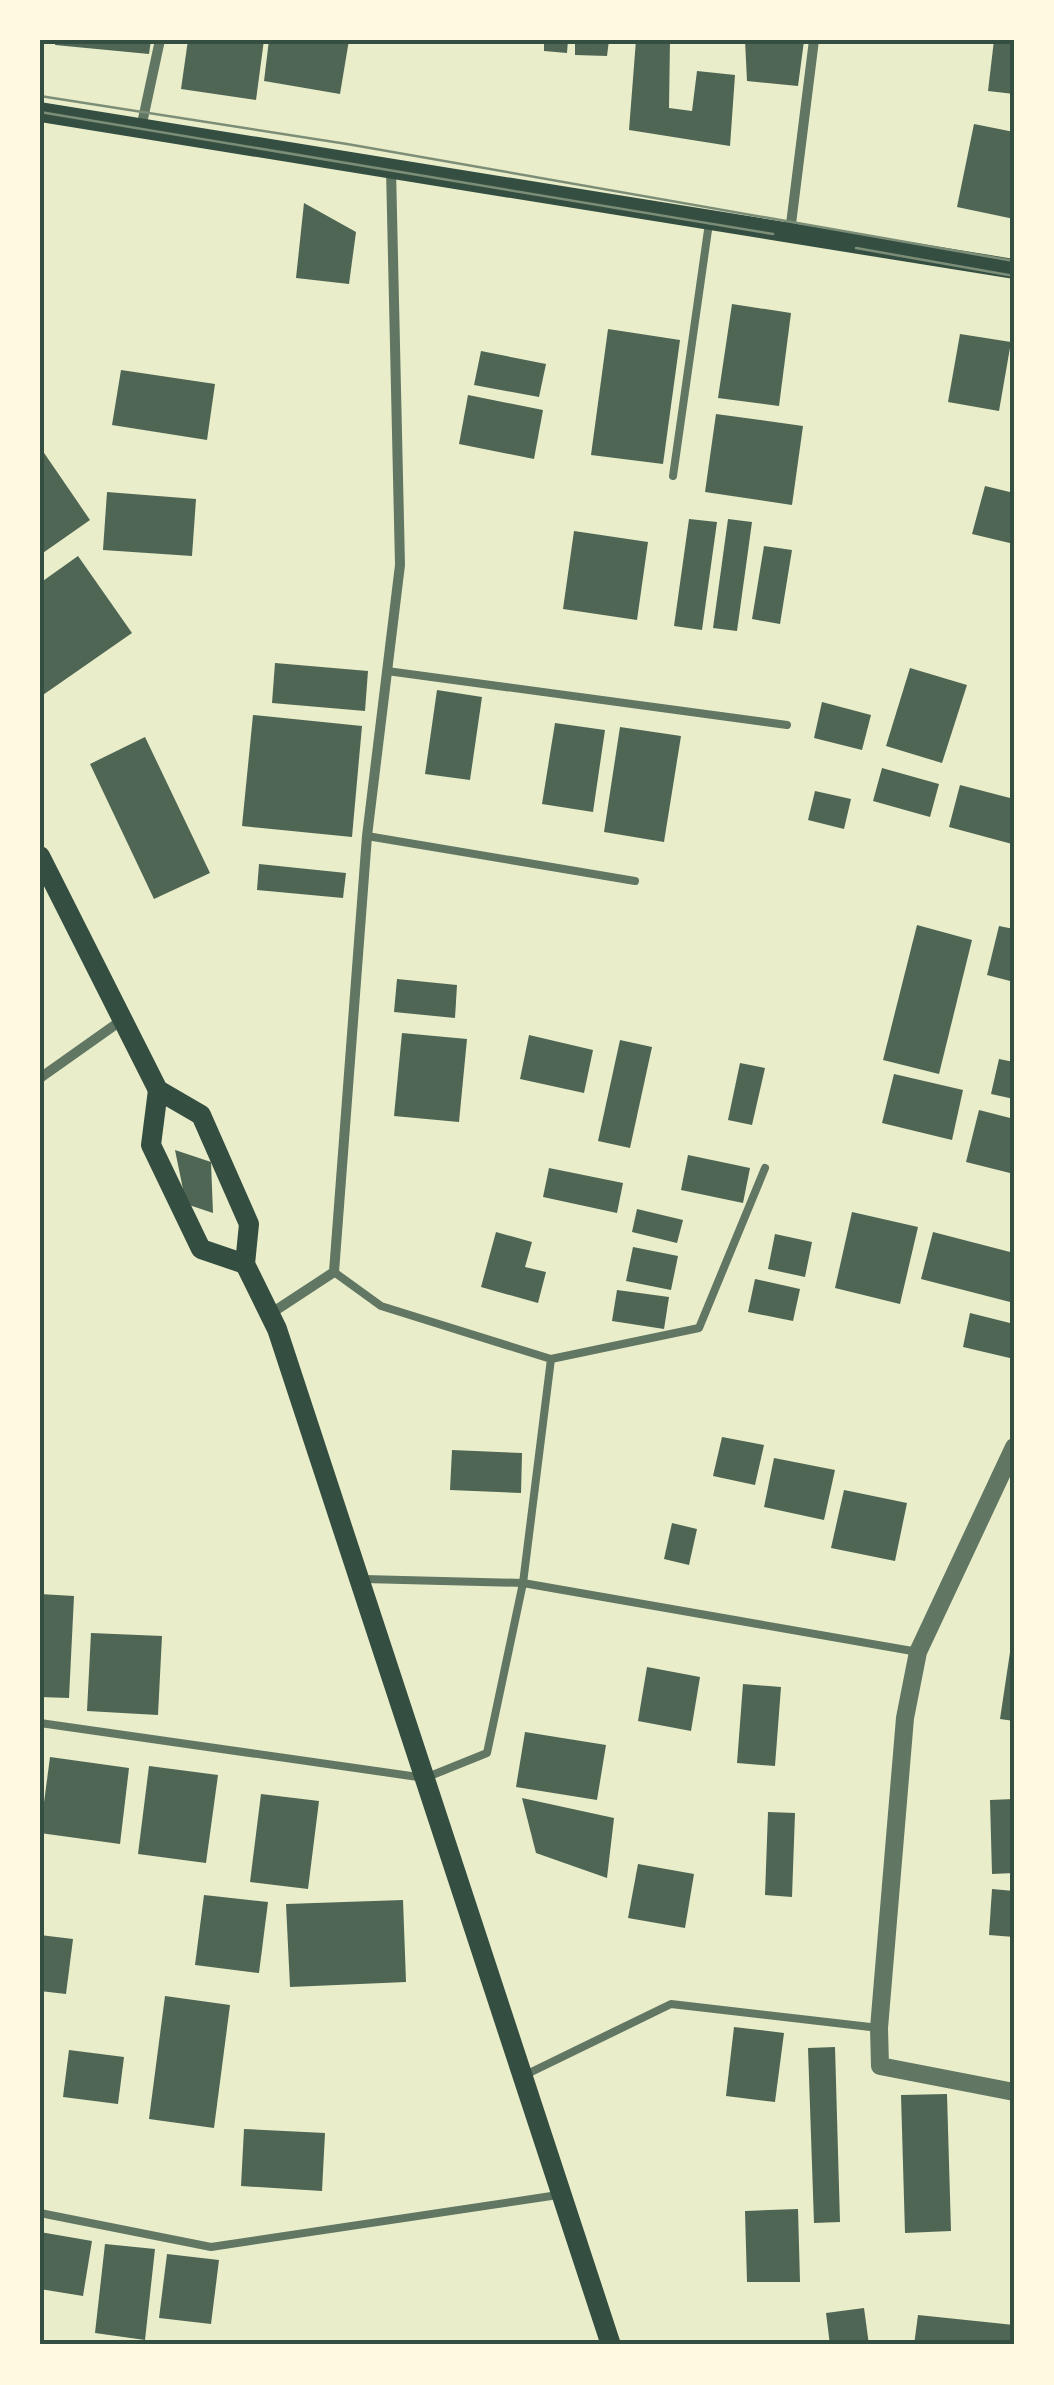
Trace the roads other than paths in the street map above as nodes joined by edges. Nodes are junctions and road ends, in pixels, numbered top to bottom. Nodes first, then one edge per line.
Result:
1 (160, 40) edge
2 (814, 40) edge
3 (40, 112) edge
4 (141, 128) junction
5 (391, 169) junction
6 (709, 223) junction
7 (790, 232) junction
8 (1014, 269) edge
9 (672, 476) dead end
10 (387, 671) junction
11 (787, 725) dead end
12 (367, 836) junction
13 (40, 856) edge
14 (634, 882) dead end
15 (122, 1020) junction
16 (40, 1078) edge
17 (158, 1090) junction
18 (765, 1168) dead end
19 (245, 1264) junction
20 (334, 1272) junction
21 (270, 1314) junction
22 (551, 1359) junction
23 (1014, 1447) edge
24 (360, 1579) junction
25 (523, 1583) junction
26 (918, 1652) junction
27 (40, 1723) edge
28 (425, 1778) junction
29 (879, 2028) junction
30 (523, 2076) junction
31 (1014, 2092) edge
32 (561, 2194) junction
33 (40, 2213) edge
34 (611, 2345) edge

1 - 4 street
2 - 7 street
3 - 4 main road
4 - 5 main road
5 - 6 main road
5 - 10 street
6 - 7 main road
6 - 9 lane
7 - 8 main road
10 - 11 lane
10 - 12 street
12 - 14 lane
12 - 20 street
13 - 15 main road
15 - 16 street
15 - 17 main road
17 - 19 main road
17 - 19 main road
18 - 22 lane
19 - 21 main road
20 - 21 street
20 - 22 lane
21 - 24 main road
22 - 25 lane
23 - 26 street
24 - 25 lane
24 - 28 main road
25 - 26 lane
25 - 28 lane
26 - 29 street
27 - 28 lane
28 - 30 main road
29 - 30 lane
29 - 31 street
30 - 32 main road
32 - 33 lane
32 - 34 main road

